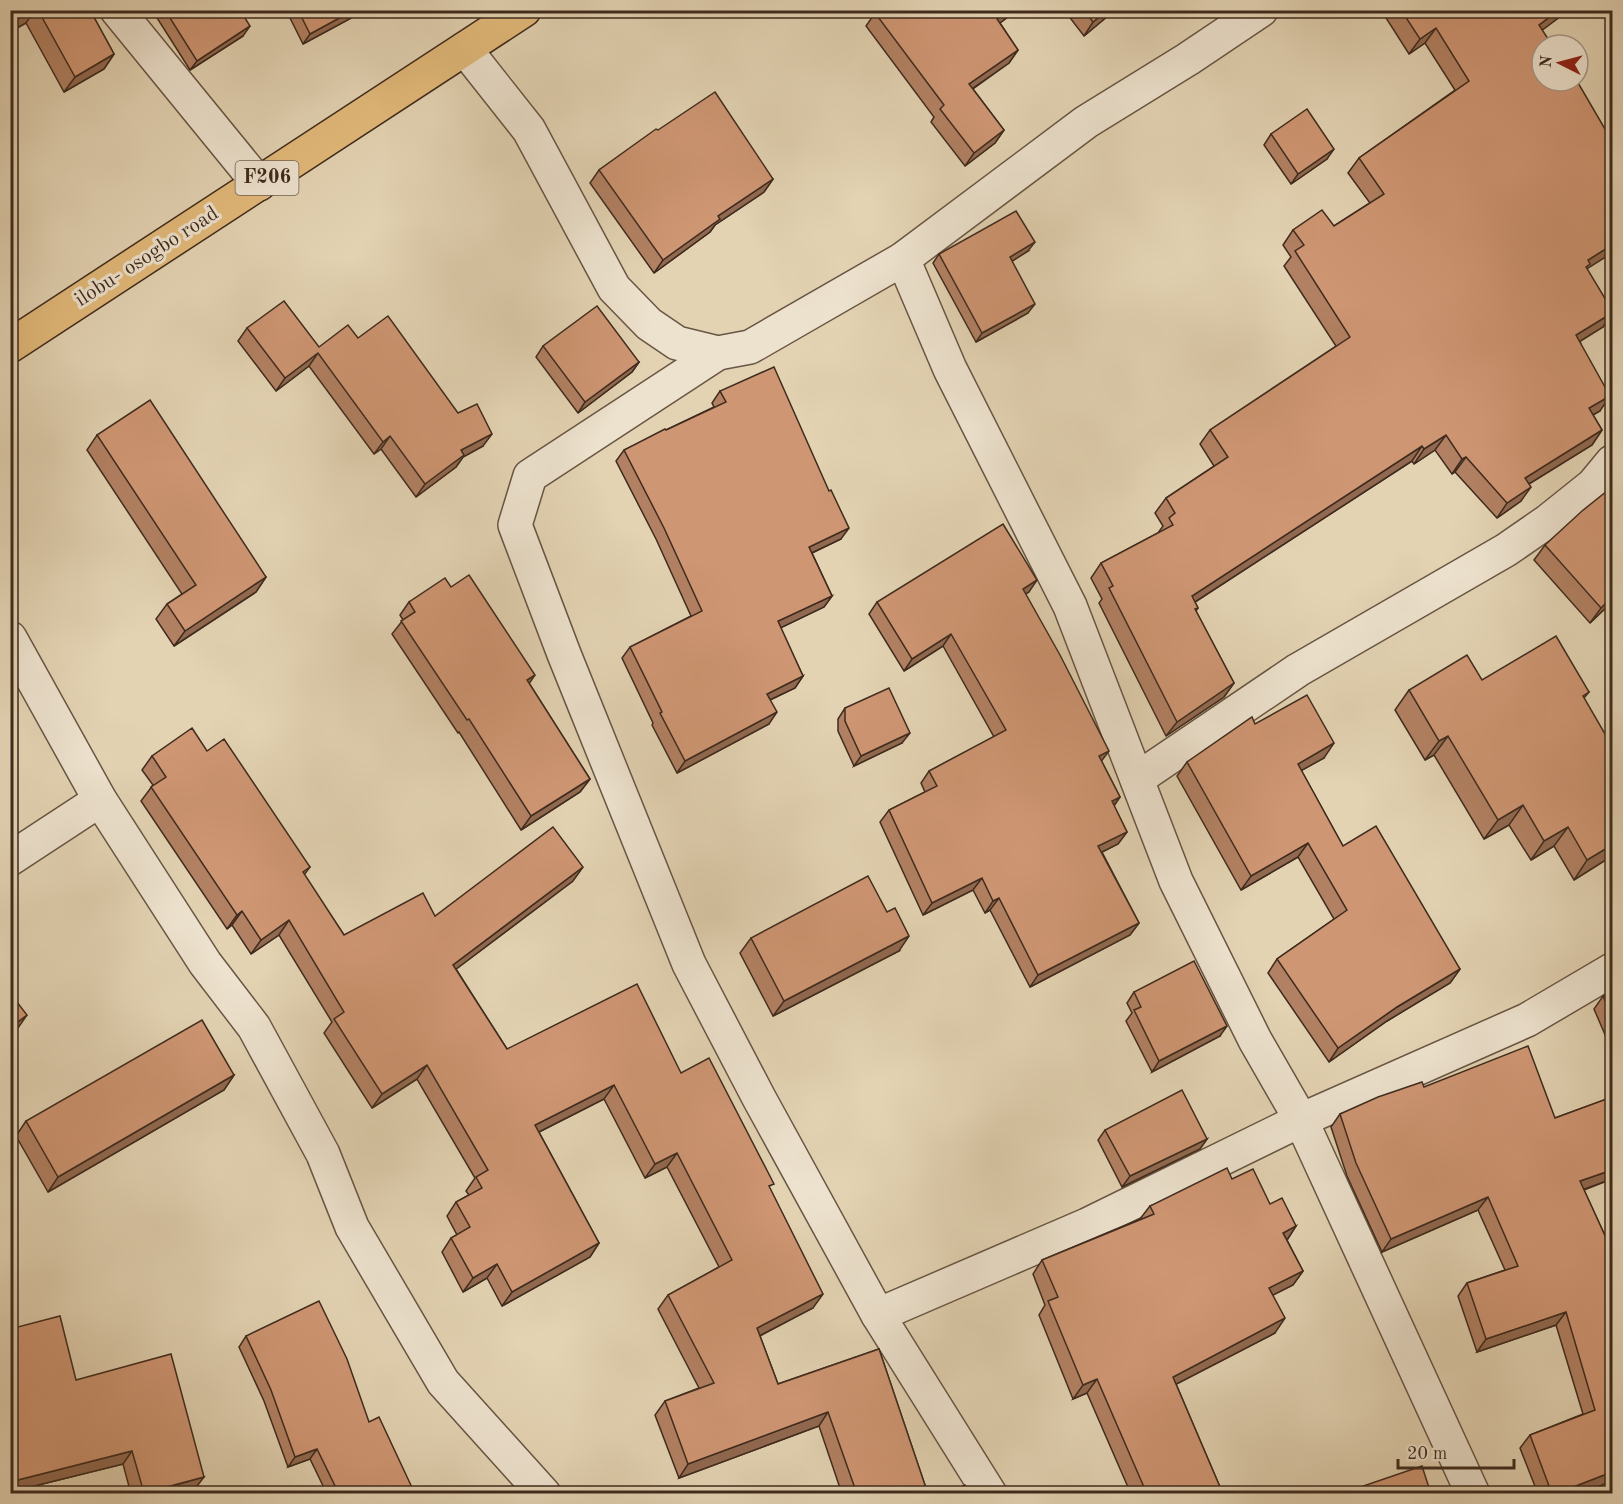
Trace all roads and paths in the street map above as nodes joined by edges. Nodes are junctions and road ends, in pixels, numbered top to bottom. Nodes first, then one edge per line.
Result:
1 (117, 10) edge
2 (524, 10) edge
3 (1261, 10) edge
4 (465, 49) junction
5 (259, 184) junction
6 (903, 259) junction
7 (10, 346) edge
8 (718, 353) junction
9 (1612, 462) edge
10 (10, 638) edge
11 (1137, 779) junction
12 (100, 800) junction
13 (10, 859) edge
14 (1612, 970) edge
15 (1301, 1120) junction
16 (878, 1315) junction
17 (544, 1494) edge
18 (990, 1494) edge
19 (1473, 1494) edge

1 - 5 street
2 - 4 main road, ilobu- osogbo road / F206
3 - 6 street
4 - 5 main road, ilobu- osogbo road / F206
4 - 8 street
5 - 7 main road, ilobu- osogbo road / F206
6 - 8 street
6 - 11 street
8 - 16 street
9 - 11 street
10 - 12 street
11 - 15 street
12 - 13 street
12 - 17 street
14 - 15 street
15 - 16 street
15 - 19 street
16 - 18 street

